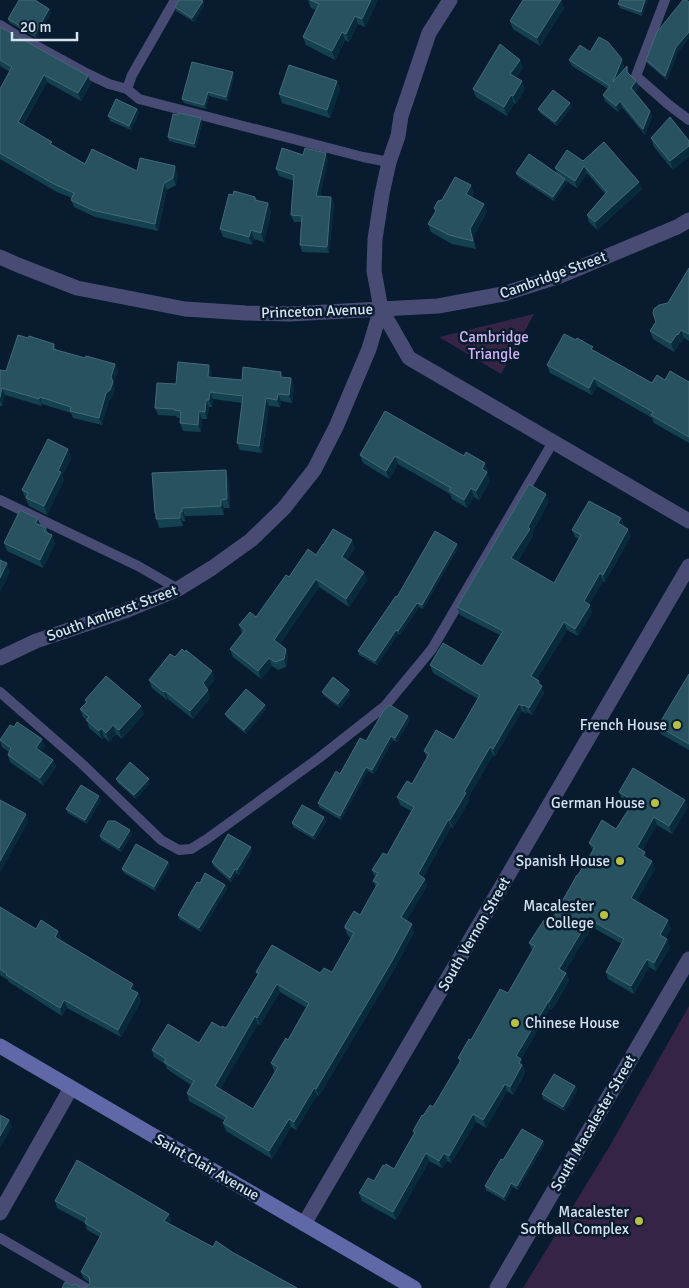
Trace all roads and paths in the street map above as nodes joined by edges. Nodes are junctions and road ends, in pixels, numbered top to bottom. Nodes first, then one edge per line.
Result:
1 (175, 0) edge
2 (450, 0) edge
3 (665, 0) edge
4 (0, 25) edge
5 (128, 88) junction
6 (689, 120) edge
7 (389, 162) junction
8 (689, 220) edge
9 (0, 257) edge
10 (381, 309) junction
11 (553, 442) junction
12 (0, 500) edge
13 (689, 521) edge
14 (689, 566) edge
15 (178, 590) junction
16 (0, 658) edge
17 (0, 692) edge
18 (689, 959) edge
19 (0, 1046) edge
20 (71, 1088) junction
21 (0, 1213) edge
22 (304, 1224) junction
23 (0, 1238) edge
24 (86, 1288) edge
25 (414, 1288) edge
26 (498, 1288) edge

1 - 5 lane
2 - 7 street, South Amherst Street
3 - 6 lane
4 - 5 lane
5 - 7 lane
7 - 10 street, South Amherst Street
8 - 10 street, Cambridge Street
9 - 10 street, Princeton Avenue
10 - 11 street, Princeton Avenue
10 - 15 street, South Amherst Street
11 - 13 street, Princeton Avenue
11 - 17 lane
12 - 15 lane
14 - 22 street, South Vernon Street
15 - 16 street, South Amherst Street
18 - 26 street, South Macalester Street
19 - 20 street, Saint Clair Avenue
20 - 21 street
20 - 22 street, Saint Clair Avenue
22 - 25 street, Saint Clair Avenue
23 - 24 lane

